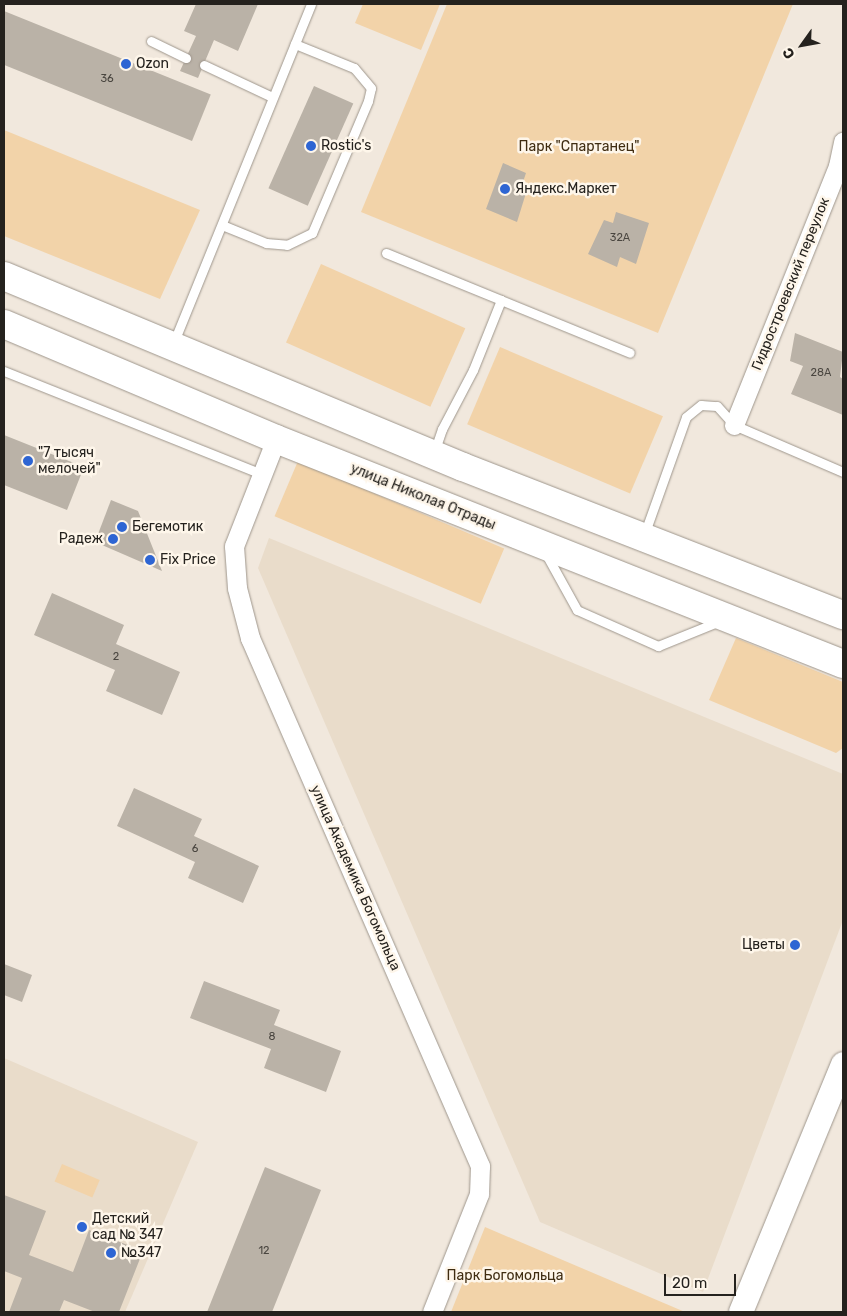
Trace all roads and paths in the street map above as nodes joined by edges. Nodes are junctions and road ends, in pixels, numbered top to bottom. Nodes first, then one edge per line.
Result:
1 (311, 4) edge
2 (151, 41) dead end
3 (295, 44) junction
4 (186, 58) dead end
5 (204, 65) dead end
6 (272, 97) junction
7 (843, 142) edge
8 (222, 225) junction
9 (386, 253) dead end
10 (4, 276) edge
11 (501, 300) junction
12 (4, 324) edge
13 (173, 345) junction
14 (630, 353) dead end
15 (4, 371) edge
16 (734, 425) junction
17 (276, 439) junction
18 (433, 455) junction
19 (843, 472) edge
20 (261, 474) junction
21 (643, 537) junction
22 (539, 543) junction
23 (843, 615) edge
24 (728, 618) junction
25 (843, 664) edge
26 (843, 1064) edge
27 (432, 1312) edge
28 (741, 1312) edge

1 - 3 lane
2 - 4 lane
3 - 6 lane
3 - 8 lane
5 - 6 lane
6 - 8 lane
7 - 16 street, Гидростроевский переулок
8 - 13 lane
9 - 11 lane
10 - 13 main road
11 - 14 lane
11 - 18 lane
12 - 17 main road, улица Николая Отрады
13 - 18 main road
15 - 20 lane
16 - 19 lane
16 - 21 lane
17 - 20 street, улица Академика Богомольца
17 - 22 main road, улица Николая Отрады
18 - 21 main road
20 - 27 street, улица Академика Богомольца
21 - 23 main road
22 - 24 main road, улица Николая Отрады
22 - 24 lane
24 - 25 main road, улица Николая Отрады
26 - 28 street

